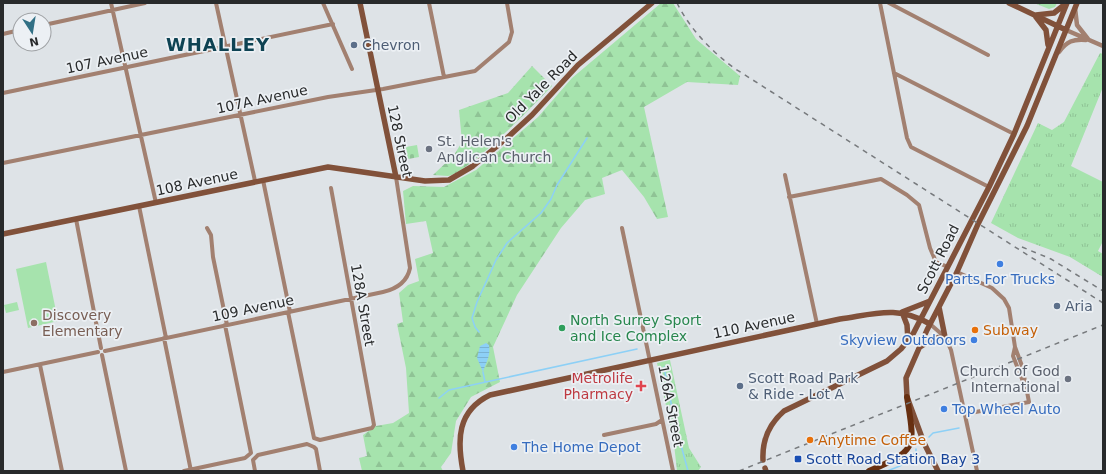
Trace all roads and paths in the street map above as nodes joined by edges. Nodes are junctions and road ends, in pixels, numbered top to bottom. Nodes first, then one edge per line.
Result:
1 (111, 3) edge
2 (145, 3) edge
3 (216, 3) edge
4 (323, 3) edge
5 (360, 3) edge
6 (429, 3) edge
7 (507, 3) edge
8 (652, 3) edge
9 (880, 3) edge
10 (889, 3) edge
11 (1009, 3) edge
12 (1066, 3) edge
13 (1076, 5) edge
14 (113, 10) junction
15 (1034, 15) junction
16 (52, 23) edge
17 (333, 24) junction
18 (1057, 25) junction
19 (1066, 30) junction
20 (1089, 40) junction
21 (1103, 46) edge
22 (225, 47) junction
23 (1047, 49) junction
24 (988, 54) dead end
25 (1056, 55) junction
26 (126, 68) junction
27 (352, 69) dead end
28 (894, 73) junction
29 (444, 77) junction
30 (377, 90) junction
31 (3, 93) edge
32 (240, 115) junction
33 (1014, 134) junction
34 (141, 136) junction
35 (3, 163) edge
36 (785, 175) dead end
37 (396, 177) junction
38 (264, 180) junction
39 (255, 181) junction
40 (989, 187) junction
41 (331, 188) dead end
42 (789, 197) junction
43 (156, 202) junction
44 (139, 206) junction
45 (76, 219) junction
46 (207, 228) dead end
47 (622, 228) dead end
48 (3, 234) edge
49 (948, 267) junction
50 (957, 272) junction
51 (403, 283) joint
52 (351, 299) junction
53 (930, 301) junction
54 (939, 308) junction
55 (289, 312) junction
56 (902, 312) junction
57 (922, 319) junction
58 (817, 324) junction
59 (930, 324) junction
60 (226, 325) junction
61 (945, 337) junction
62 (165, 338) junction
63 (908, 341) junction
64 (101, 348) junction
65 (918, 349) junction
66 (105, 351) junction
67 (100, 354) junction
68 (651, 359) junction
69 (40, 365) junction
70 (3, 372) edge
71 (907, 397) junction
72 (965, 414) junction
73 (662, 420) junction
74 (604, 435) dead end
75 (764, 460) dead end
76 (191, 470) edge
77 (62, 471) edge
78 (126, 471) edge
79 (184, 471) edge
80 (255, 471) edge
81 (320, 471) edge
82 (463, 471) edge
83 (673, 471) edge
84 (868, 471) edge
85 (938, 471) edge
86 (977, 471) edge

1 - 14 street
2 - 14 street
3 - 22 street
4 - 17 street
5 - 30 main road, 128 Street
6 - 29 street
7 - 29 street, 107A Avenue
8 - 37 main road, Old Yale Road
9 - 28 street
10 - 24 street
11 - 15 main road
12 - 15 main road
12 - 18 main road, Scott Road
13 - 19 main road, Scott Road
13 - 20 street
14 - 16 street
14 - 26 street
15 - 18 main road
15 - 23 main road
17 - 22 street, 107 Avenue
17 - 27 street
18 - 19 main road
18 - 23 main road, Scott Road
19 - 20 street
19 - 25 main road, Scott Road
20 - 21 street
20 - 25 street
22 - 26 street, 107 Avenue
22 - 32 street
23 - 33 main road, Scott Road
25 - 50 main road, Scott Road
26 - 31 street, 107 Avenue
26 - 34 street
28 - 33 street
28 - 40 street
29 - 30 street, 107A Avenue
30 - 32 street, 107A Avenue
30 - 37 main road, 128 Street
32 - 34 street, 107A Avenue
32 - 39 street
33 - 40 main road, Scott Road
34 - 35 street, 107A Avenue
34 - 43 street
36 - 42 street
37 - 38 main road, 108 Avenue
37 - 51 street, 128 Street
38 - 39 main road, 108 Avenue
38 - 55 street
39 - 43 main road, 108 Avenue
40 - 49 main road, Scott Road
41 - 52 street, 128A Street
42 - 49 street
42 - 58 street
43 - 44 main road, 108 Avenue
44 - 45 main road, 108 Avenue
44 - 62 street
45 - 48 main road, 108 Avenue
45 - 64 street
46 - 60 street
47 - 68 street, 126A Street
49 - 53 main road, Scott Road
50 - 54 main road, Scott Road
50 - 72 street
51 - 52 street, 109 Avenue
52 - 55 street, 109 Avenue
52 - 55 street, 128A Street
53 - 56 main road
53 - 57 main road, Scott Road
54 - 59 main road, Scott Road
54 - 61 main road
55 - 60 street, 109 Avenue
56 - 57 main road, 110 Avenue
56 - 58 main road, 110 Avenue
56 - 63 main road
57 - 59 main road, 110 Avenue
57 - 63 main road, Scott Road
58 - 68 main road, 110 Avenue
59 - 61 street
59 - 65 main road, Scott Road
60 - 62 street, 109 Avenue
60 - 76 street
61 - 65 main road
61 - 72 street
62 - 66 street, 109 Avenue
62 - 76 street
63 - 75 main road, Scott Road
64 - 66 street
64 - 67 street
65 - 71 main road, Scott Road
66 - 67 street
67 - 69 street
67 - 78 street
68 - 73 street, 126A Street
68 - 82 main road, 110 Avenue
69 - 70 street
69 - 77 street
71 - 84 main road
71 - 85 main road, Scott Road
72 - 86 street
73 - 74 street
73 - 83 street, 126A Street
76 - 79 street
80 - 81 street

